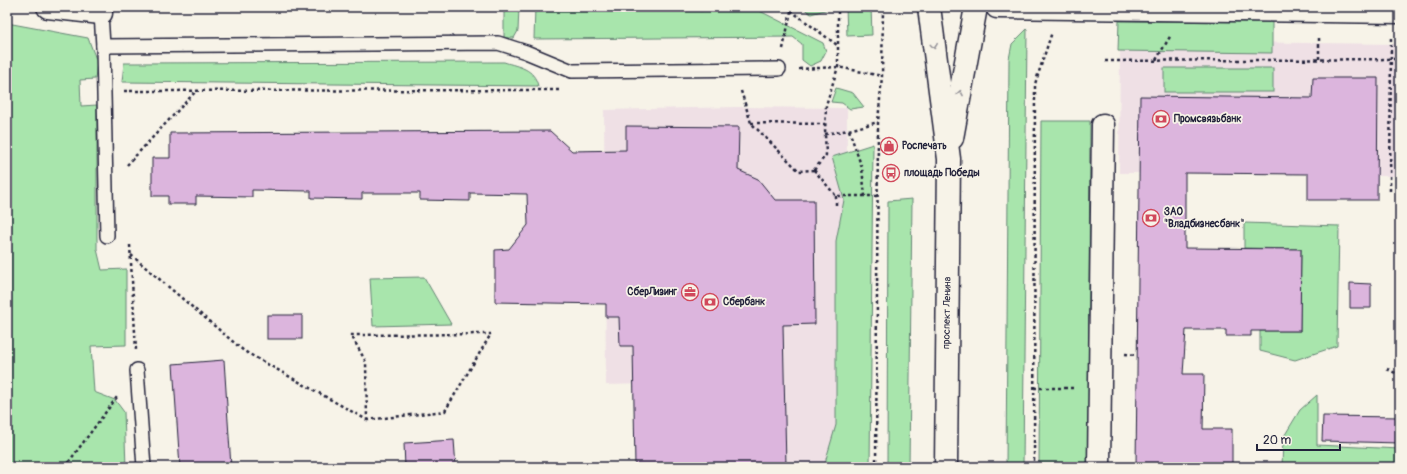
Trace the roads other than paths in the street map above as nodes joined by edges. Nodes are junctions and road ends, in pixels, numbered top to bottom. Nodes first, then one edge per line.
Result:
1 (48, 7) edge
2 (929, 7) edge
3 (976, 7) edge
4 (997, 7) edge
5 (1060, 8) edge
6 (101, 10) edge
7 (1396, 12) edge
8 (103, 46) junction
9 (779, 69) road end
10 (1103, 125) dead end
11 (949, 159) junction
12 (107, 236) dead end
13 (137, 370) road end
14 (144, 467) edge
15 (946, 467) edge
16 (1099, 467) edge

1 - 6 street
2 -> 11 street, проспект Ленина
11 -> 3 street, проспект Ленина
4 - 5 street
5 - 7 street
6 - 8 lane
8 - 9 lane
8 - 12 lane
10 - 16 street
11 - 15 street, проспект Ленина
13 - 14 lane

